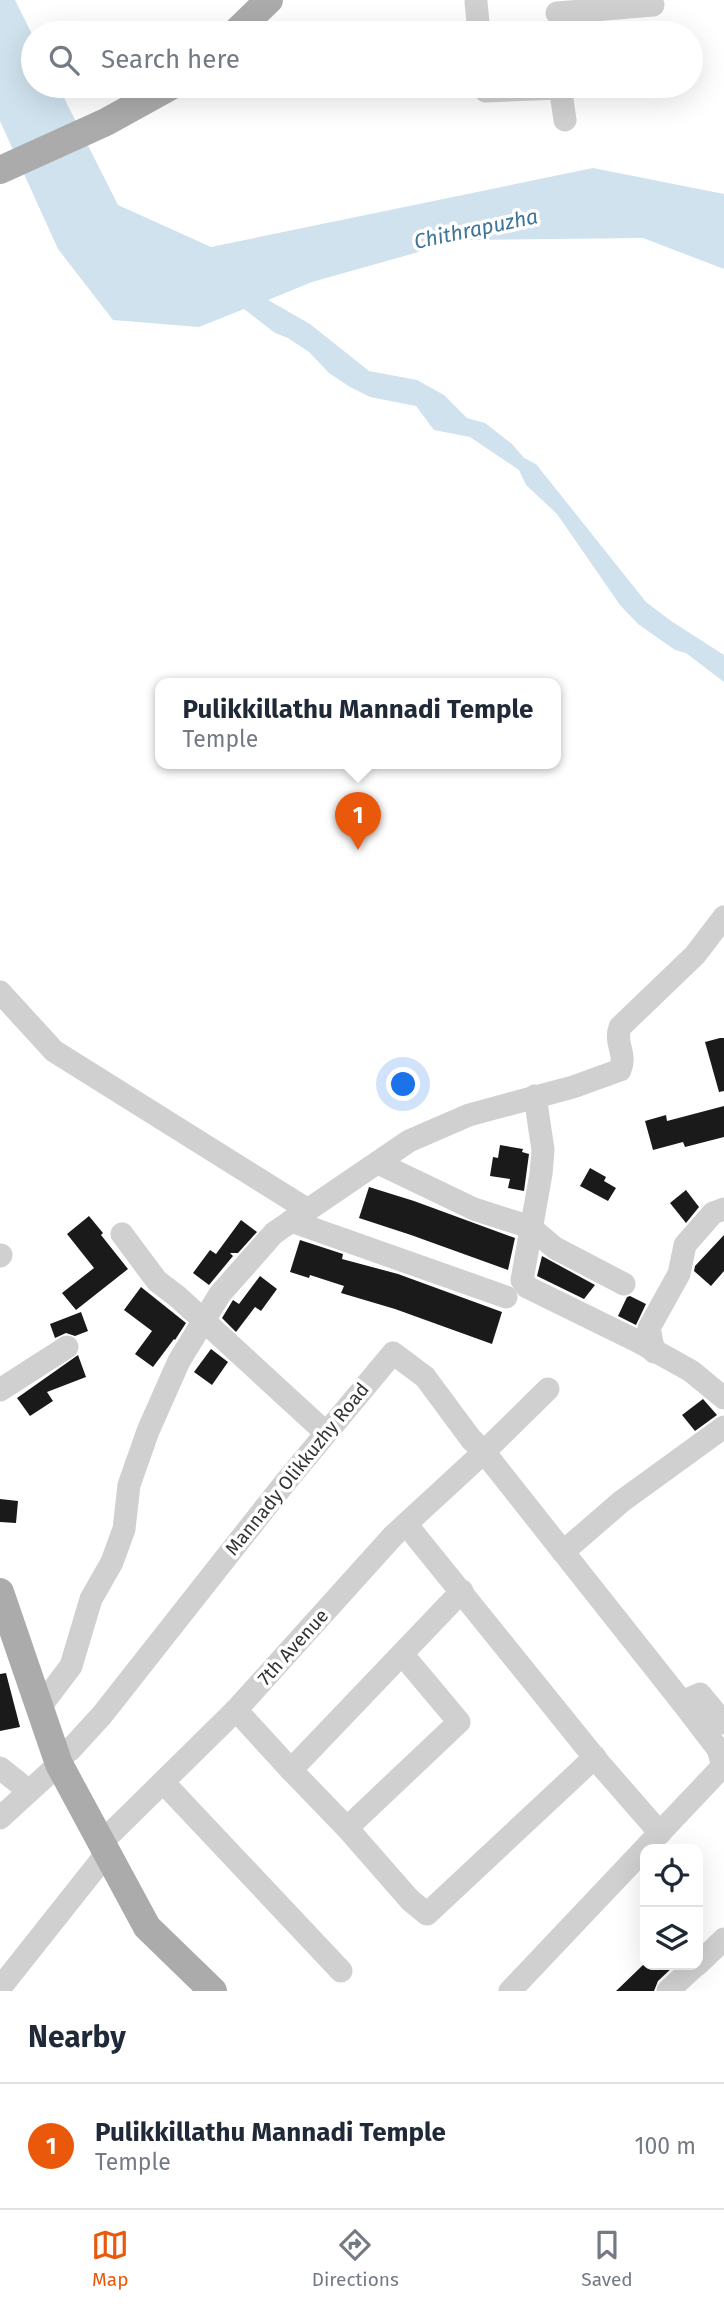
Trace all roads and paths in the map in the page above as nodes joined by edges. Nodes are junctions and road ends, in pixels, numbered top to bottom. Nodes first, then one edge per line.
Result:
1 (269, 0) edge
2 (476, 2) edge
3 (653, 5) dead end
4 (557, 16) edge
5 (247, 21) edge
6 (478, 21) edge
7 (149, 98) edge
8 (562, 98) edge
9 (565, 120) dead end
10 (0, 170) edge
11 (724, 917) edge
12 (0, 992) edge
13 (535, 1096) junction
14 (378, 1163) junction
15 (724, 1209) edge
16 (300, 1215) junction
17 (530, 1227) junction
18 (122, 1234) dead end
19 (624, 1284) dead end
20 (506, 1297) dead end
21 (204, 1322) junction
22 (67, 1346) dead end
23 (654, 1352) junction
24 (548, 1388) dead end
25 (0, 1390) edge
26 (724, 1398) edge
27 (724, 1427) edge
28 (326, 1433) junction
29 (484, 1452) junction
30 (406, 1524) junction
31 (564, 1552) junction
32 (462, 1591) junction
33 (0, 1592) edge
34 (402, 1654) junction
35 (682, 1702) junction
36 (40, 1707) junction
37 (236, 1710) junction
38 (724, 1723) edge
39 (595, 1757) junction
40 (58, 1761) junction
41 (0, 1768) edge
42 (291, 1770) junction
43 (163, 1782) junction
44 (29, 1791) junction
45 (0, 1818) edge
46 (347, 1828) junction
47 (660, 1833) junction
48 (104, 1848) junction
49 (724, 1939) edge
50 (703, 1958) edge
51 (691, 1970) edge
52 (341, 1971) dead end
53 (0, 1988) edge
54 (214, 1991) edge
55 (510, 1991) edge
56 (668, 1991) edge

1 - 5 main road
2 - 6 street
3 - 4 street
7 - 10 main road
8 - 9 street
11 - 13 street
12 - 16 street
13 - 14 street
13 - 17 street
14 - 16 street
14 - 17 street
15 - 23 street
16 - 20 street
16 - 21 street
17 - 19 street
17 - 23 street
18 - 21 street
21 - 28 street
21 - 36 street
22 - 25 street
23 - 26 street
24 - 29 street
27 - 31 street
28 - 29 street, Mannady Olikkuzhy Road
28 - 40 street, Mannady Olikkuzhy Road
29 - 30 street, 7th Avenue
29 - 31 street
30 - 32 street
30 - 37 street, 7th Avenue
31 - 35 street
32 - 34 street
32 - 39 street
33 - 36 main road
34 - 42 street
34 - 46 street
35 - 38 street
35 - 47 street
36 - 40 main road
37 - 42 street
37 - 43 street, 7th Avenue
39 - 46 street
39 - 47 street
40 - 44 street, Mannady Olikkuzhy Road
40 - 48 main road
41 - 44 street
42 - 46 street
43 - 48 street, 7th Avenue
43 - 52 street
44 - 45 street, Mannady Olikkuzhy Road
47 - 55 street
48 - 53 street, 7th Avenue
48 - 54 main road
49 - 50 street
51 - 56 street

